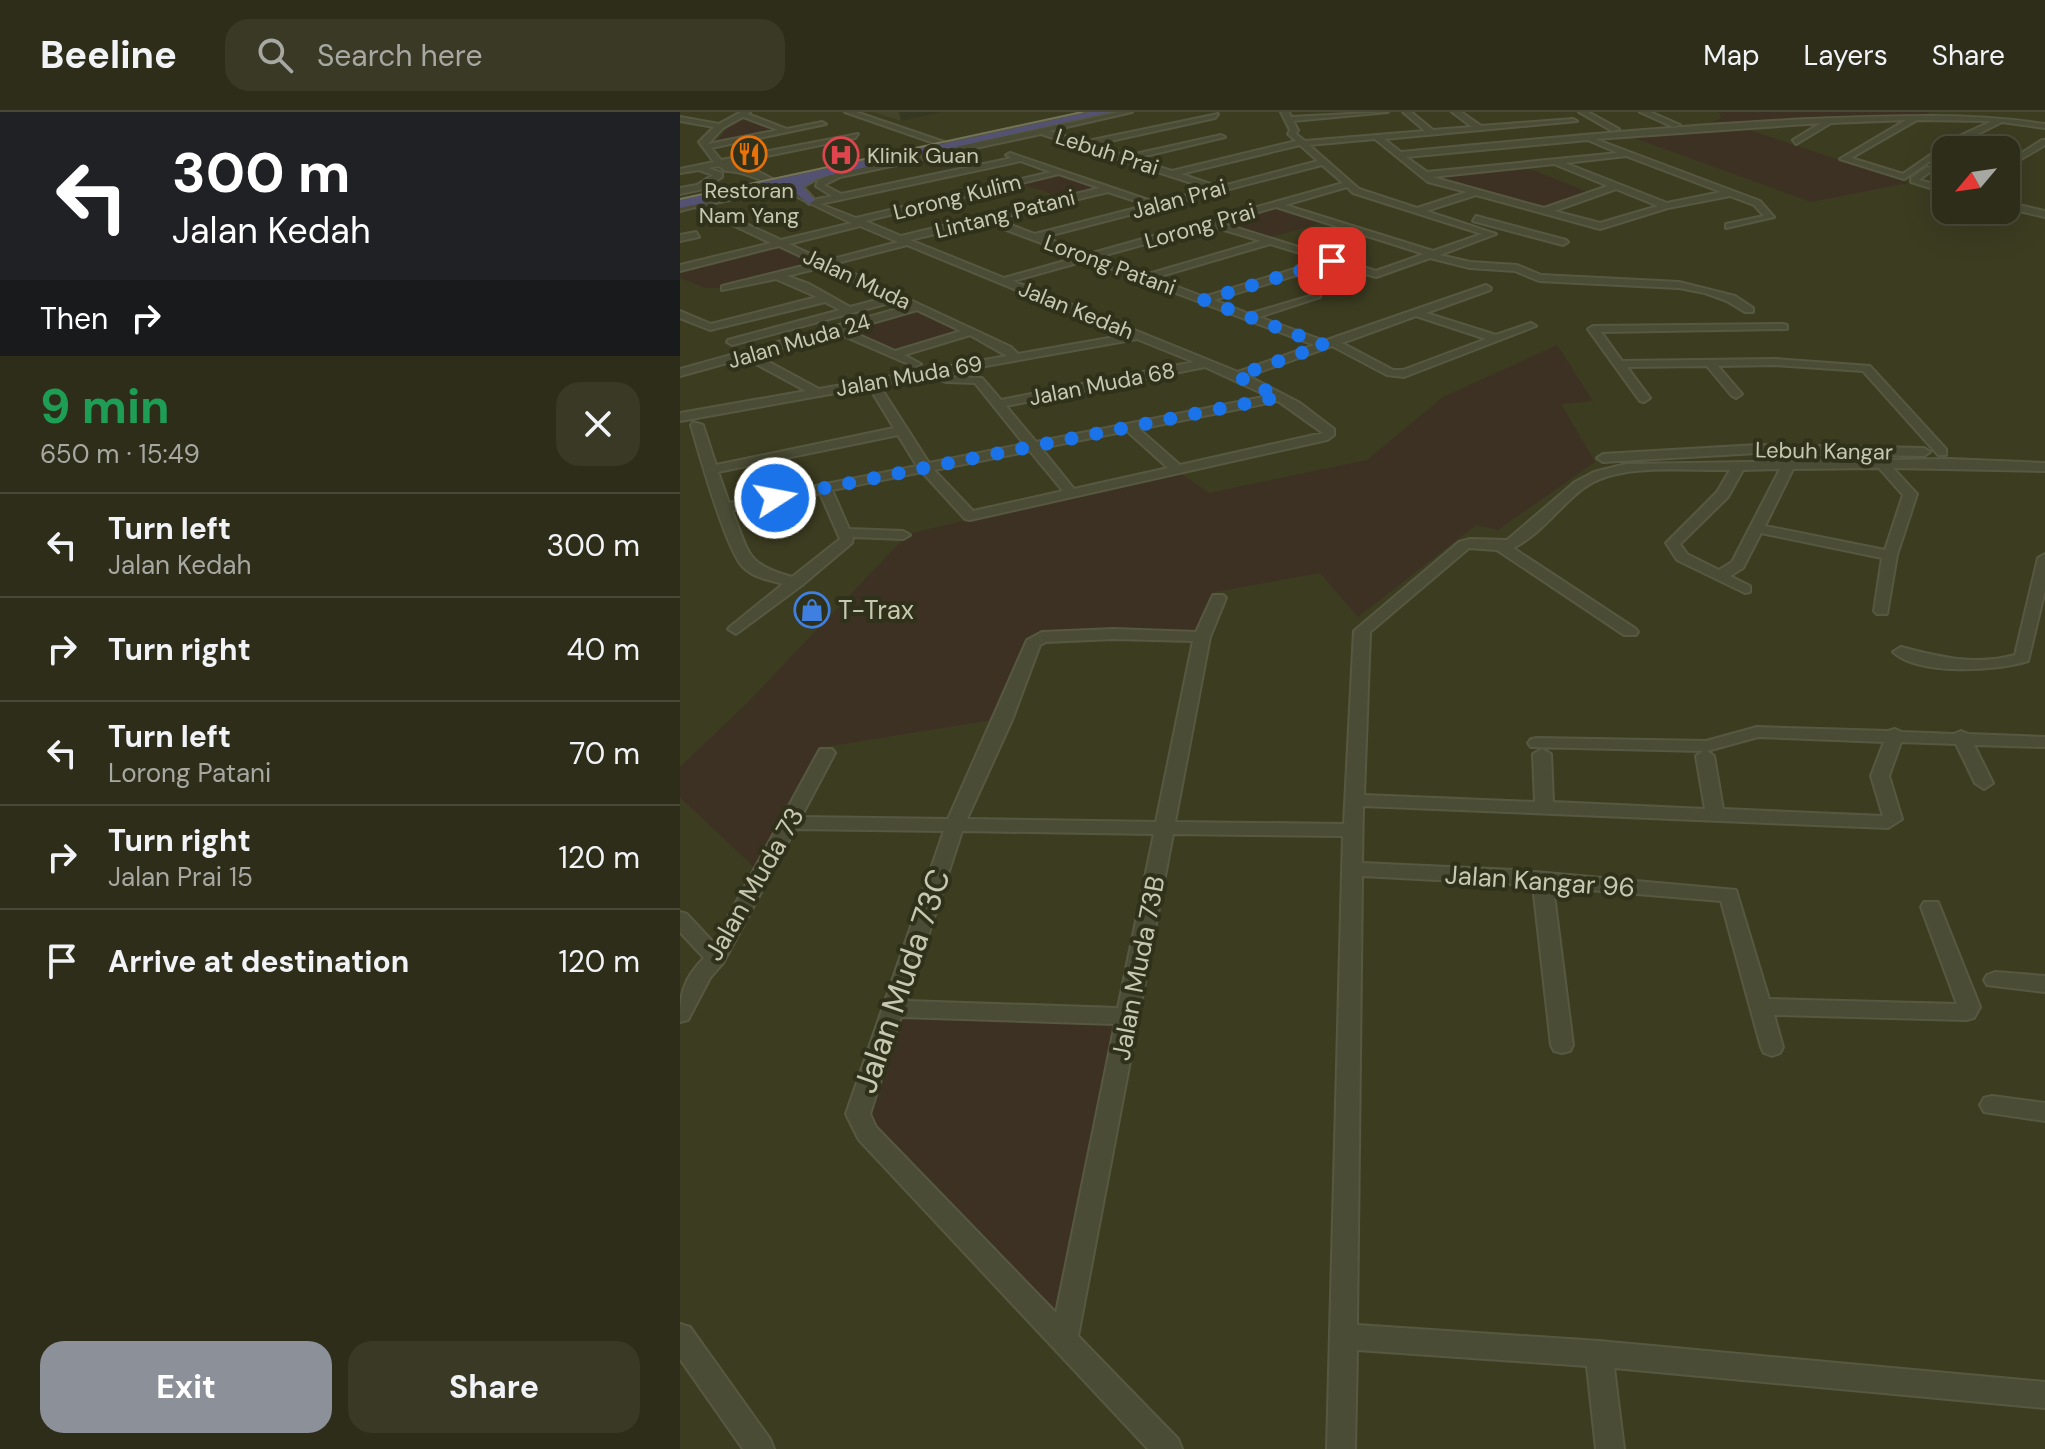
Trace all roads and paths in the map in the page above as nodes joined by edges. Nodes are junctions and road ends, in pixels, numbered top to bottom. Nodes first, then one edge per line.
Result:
1 (849, 112) edge
2 (1092, 112) edge
3 (1105, 112) edge
4 (1128, 112) edge
5 (1384, 112) edge
6 (1407, 112) edge
7 (1456, 112) edge
8 (1526, 112) edge
9 (1557, 112) edge
10 (1583, 112) edge
11 (1644, 112) edge
12 (744, 113) edge
13 (1359, 113) edge
14 (1214, 114) edge
15 (1286, 116) edge
16 (1915, 118) junction
17 (680, 119) edge
18 (2008, 119) junction
19 (1573, 121) junction
20 (1830, 121) junction
21 (1066, 123) junction
22 (822, 124) dead end
23 (1544, 124) junction
24 (1676, 125) dead end
25 (720, 126) junction
26 (2045, 126) edge
27 (1040, 129) junction
28 (1480, 129) junction
29 (1615, 129) dead end
30 (787, 131) junction
31 (1432, 133) junction
32 (855, 136) dead end
33 (1598, 136) junction
34 (1979, 136) edge
35 (1221, 137) junction
36 (1377, 137) junction
37 (1584, 138) junction
38 (1796, 142) dead end
39 (2045, 142) edge
40 (943, 143) junction
41 (976, 143) junction
42 (1303, 143) junction
43 (1086, 144) junction
44 (705, 147) junction
45 (1628, 154) junction
46 (1398, 155) junction
47 (2020, 157) edge
48 (680, 158) edge
49 (1127, 158) junction
50 (1228, 158) junction
51 (1020, 159) junction
52 (721, 162) junction
53 (1324, 162) junction
54 (1555, 162) junction
55 (700, 167) junction
56 (1932, 167) edge
57 (849, 168) junction
58 (680, 171) edge
59 (1059, 172) junction
60 (1175, 173) junction
61 (1423, 175) junction
62 (761, 180) junction
63 (1350, 184) junction
64 (1617, 186) junction
65 (1932, 186) edge
66 (1108, 189) junction
67 (1218, 189) junction
68 (740, 190) junction
69 (680, 191) edge
70 (1476, 193) junction
71 (1730, 193) junction
72 (788, 195) junction
73 (714, 196) junction
74 (680, 198) edge
75 (842, 198) junction
76 (811, 202) junction
77 (2045, 202) edge
78 (697, 205) junction
79 (1156, 205) junction
80 (1277, 205) junction
81 (680, 206) edge
82 (1666, 206) junction
83 (1430, 207) junction
84 (2020, 208) edge
85 (1416, 211) junction
86 (1544, 211) junction
87 (2031, 211) junction
88 (2045, 214) edge
89 (986, 219) junction
90 (859, 222) junction
91 (1212, 223) junction
92 (1729, 226) dead end
93 (696, 235) dead end
94 (1034, 237) junction
95 (680, 238) edge
96 (905, 241) junction
97 (1271, 241) junction
98 (1563, 242) dead end
99 (779, 243) junction
100 (1430, 255) junction
101 (1089, 257) junction
102 (1332, 261) junction
103 (822, 264) junction
104 (680, 268) edge
105 (777, 276) junction
106 (1145, 278) junction
107 (1003, 281) junction
108 (726, 288) dead end
109 (1486, 288) dead end
110 (1316, 295) dead end
111 (827, 298) junction
112 (896, 298) junction
113 (1204, 300) junction
114 (918, 307) junction
115 (1749, 310) dead end
116 (849, 311) junction
117 (1413, 312) junction
118 (680, 314) edge
119 (1249, 317) junction
120 (1531, 326) dead end
121 (710, 327) junction
122 (1783, 327) dead end
123 (838, 329) junction
124 (970, 332) junction
125 (1139, 336) junction
126 (1497, 339) junction
127 (732, 342) junction
128 (1328, 344) junction
129 (895, 354) junction
130 (750, 357) junction
131 (1015, 357) junction
132 (1709, 362) junction
133 (1207, 363) junction
134 (915, 364) dead end
135 (1620, 364) junction
136 (680, 373) edge
137 (1237, 376) junction
138 (875, 388) junction
139 (818, 393) junction
140 (1736, 394) dead end
141 (1279, 397) junction
142 (1644, 398) dead end
143 (997, 404) junction
144 (680, 417) edge
145 (698, 426) dead end
146 (1130, 427) junction
147 (900, 431) junction
148 (1032, 447) junction
149 (1942, 452) junction
150 (2045, 456) edge
151 (1603, 458) dead end
152 (1739, 465) junction
153 (1883, 465) junction
154 (1788, 466) junction
155 (2045, 467) edge
156 (925, 468) junction
157 (711, 470) junction
158 (1178, 470) junction
159 (825, 489) junction
160 (1071, 493) junction
161 (725, 508) junction
162 (1756, 528) junction
163 (845, 533) junction
164 (903, 535) dead end
165 (1501, 546) junction
166 (1890, 555) junction
167 (2045, 558) edge
168 (1720, 576) junction
169 (796, 583) junction
170 (1745, 589) dead end
171 (1218, 598) dead end
172 (1882, 611) dead end
173 (736, 629) dead end
174 (1630, 632) dead end
175 (1202, 637) junction
176 (1901, 652) dead end
177 (1895, 734) junction
178 (1961, 736) junction
179 (2045, 742) edge
180 (826, 753) dead end
181 (1705, 756) dead end
182 (1984, 783) dead end
183 (1354, 800) junction
184 (1544, 808) junction
185 (1715, 815) junction
186 (790, 823) junction
187 (955, 825) junction
188 (1165, 827) junction
189 (1353, 830) junction
190 (1352, 869) junction
191 (1542, 880) junction
192 (1931, 907) dead end
193 (680, 919) edge
194 (716, 958) junction
195 (1995, 980) dead end
196 (2045, 984) edge
197 (1763, 1007) junction
198 (893, 1009) junction
199 (680, 1014) edge
200 (1128, 1016) junction
201 (1562, 1045) dead end
202 (1772, 1047) dead end
203 (1992, 1105) dead end
204 (2045, 1112) edge
205 (680, 1336) edge
206 (1343, 1337) junction
207 (1064, 1340) junction
208 (1599, 1354) junction
209 (2045, 1395) edge
210 (760, 1449) edge
211 (1168, 1449) edge
212 (1341, 1449) edge
213 (1610, 1449) edge

1 - 40 street
2 - 40 highway
3 - 21 highway
4 - 21 street
5 - 13 street
6 - 31 street
7 - 28 street
8 - 23 street
9 - 19 street
10 - 29 street
11 - 24 street
12 - 25 street
12 - 30 street
13 - 15 street
14 - 35 street
14 - 43 street
15 - 42 street
16 - 18 street
16 - 18 street
16 - 20 street
17 - 25 street
18 - 26 street
18 - 34 street
19 - 23 street
19 - 33 street
20 - 33 street
20 - 38 street
21 - 27 highway
22 - 30 street
23 - 28 street
25 - 44 street
27 - 40 highway
27 - 41 highway
27 - 43 street, Lebuh Prai
28 - 31 street
30 - 44 street
31 - 36 street
32 - 52 street
33 - 37 street
35 - 49 street
35 - 50 street
36 - 42 street
36 - 46 street
37 - 45 street
37 - 46 street
39 - 47 street
40 - 62 highway
41 - 51 street
41 - 57 highway
41 - 75 street
42 - 50 street
42 - 53 street
43 - 49 street, Lebuh Prai
44 - 52 street
45 - 54 street
45 - 71 street
46 - 61 street
48 - 55 street
49 - 60 street, Lebuh Prai
50 - 60 street
51 - 59 street
51 - 75 street
52 - 55 street
52 - 62 street
53 - 63 street
53 - 67 street, Jalan Prai
54 - 61 street
54 - 64 street
55 - 58 street
55 - 69 street
56 - 65 street
57 - 62 highway
57 - 76 highway
59 - 66 street
59 - 90 street, Lorong Kulim
60 - 67 street, Lebuh Prai
61 - 70 street
62 - 68 highway
62 - 72 street
62 - 73 highway
62 - 76 street
63 - 80 street, Lorong Prai
63 - 85 street
64 - 82 street
64 - 86 street
66 - 79 street
66 - 89 street, Lintang Patani
67 - 79 street, Jalan Prai
68 - 72 highway
68 - 73 highway
68 - 74 highway
68 - 78 street
70 - 83 street
70 - 86 street
71 - 82 street
71 - 92 street
72 - 76 street
73 - 81 highway
75 - 76 street
76 - 90 street, Jalan Kedah
77 - 87 street
78 - 81 street
78 - 99 street, Jalan Muda
79 - 94 street, Jalan Prai
80 - 91 street, Lorong Prai
80 - 100 street
82 - 86 street
83 - 85 street
83 - 98 street
84 - 87 street
85 - 100 street
87 - 88 street
89 - 94 street, Lorong Patani
89 - 96 street, Lintang Patani
90 - 96 street, Jalan Kedah
90 - 99 street, Lorong Kulim
91 - 97 street
91 - 101 street, Lorong Prai
93 - 95 street
94 - 101 street, Lorong Patani
96 - 103 street, Lintang Patani
96 - 107 street, Jalan Kedah
97 - 102 street
97 - 106 street
99 - 103 street, Jalan Muda
99 - 104 street, Lorong Kulim
100 - 102 street
100 - 115 street
101 - 106 street, Lorong Patani
101 - 107 street, Lorong Prai
102 - 113 street
103 - 105 street, Lintang Patani
103 - 112 street, Jalan Muda
105 - 108 street, Lintang Patani
105 - 111 street
106 - 113 street, Lorong Patani
107 - 125 street, Jalan Kedah
109 - 117 street
110 - 119 street
111 - 116 street
111 - 121 street
112 - 114 street, Jalan Muda
112 - 116 street
113 - 119 street, Lorong Patani
114 - 123 street, Jalan Muda 24
114 - 124 street, Jalan Muda
116 - 127 street
117 - 126 street
117 - 128 street
118 - 121 street
119 - 128 street, Lorong Patani
120 - 126 street, Lorong Patani
121 - 127 street
122 - 135 street
123 - 129 street
123 - 130 street, Jalan Muda 24
124 - 129 street
124 - 131 street, Jalan Muda
125 - 131 street, Jalan Muda 69
125 - 133 street, Jalan Kedah
126 - 128 street, Lorong Patani
127 - 130 street
128 - 137 street
129 - 134 street
130 - 136 street, Jalan Muda 24
130 - 139 street
131 - 138 street, Jalan Muda 69
132 - 135 street
132 - 140 street
132 - 149 street
133 - 137 street, Jalan Kedah
133 - 143 street, Jalan Muda 68
135 - 142 street
137 - 141 street, Jalan Kedah
138 - 139 street, Jalan Muda 69
138 - 143 street
138 - 147 street
139 - 144 street, Jalan Muda 69
141 - 146 street
141 - 158 street, Jalan Kedah
143 - 148 street
145 - 157 street
146 - 148 street
146 - 158 street
147 - 156 street
147 - 157 street
148 - 156 street
148 - 160 street
149 - 150 street, Lebuh Kangar
149 - 151 street, Lebuh Kangar
152 - 154 street
152 - 165 street
152 - 168 street
153 - 154 street
153 - 155 street
153 - 166 street
154 - 162 street
156 - 159 street
156 - 160 street
157 - 161 street
158 - 160 street
159 - 161 street
159 - 163 street
161 - 169 street
162 - 166 street
162 - 168 street
163 - 164 street
163 - 169 street
165 - 174 street
165 - 183 street
166 - 172 street
167 - 176 street
168 - 170 street
169 - 173 street
171 - 175 street, Jalan Muda 73B
175 - 187 street, Jalan Muda 73C
175 - 188 street, Jalan Muda 73B
177 - 178 street
177 - 184 street
177 - 185 street
178 - 179 street
178 - 182 street
180 - 186 street, Jalan Muda 73
181 - 185 street
183 - 184 street
183 - 189 street
184 - 185 street
186 - 187 street
186 - 194 street, Jalan Muda 73
187 - 188 street
187 - 198 street, Jalan Muda 73C
188 - 189 street
188 - 200 street, Jalan Muda 73B
189 - 190 street
190 - 191 street, Jalan Kangar 96
190 - 206 street
191 - 197 street, Jalan Kangar 96
191 - 201 street
192 - 197 street
193 - 194 street
194 - 199 street, Jalan Muda 73
195 - 196 street
197 - 202 street
198 - 200 street
198 - 207 street, Jalan Muda 73C
200 - 207 street, Jalan Muda 73B
203 - 204 street
205 - 210 street
206 - 208 street
206 - 212 street
207 - 211 street, Jalan Muda 73C
208 - 209 street
208 - 213 street

